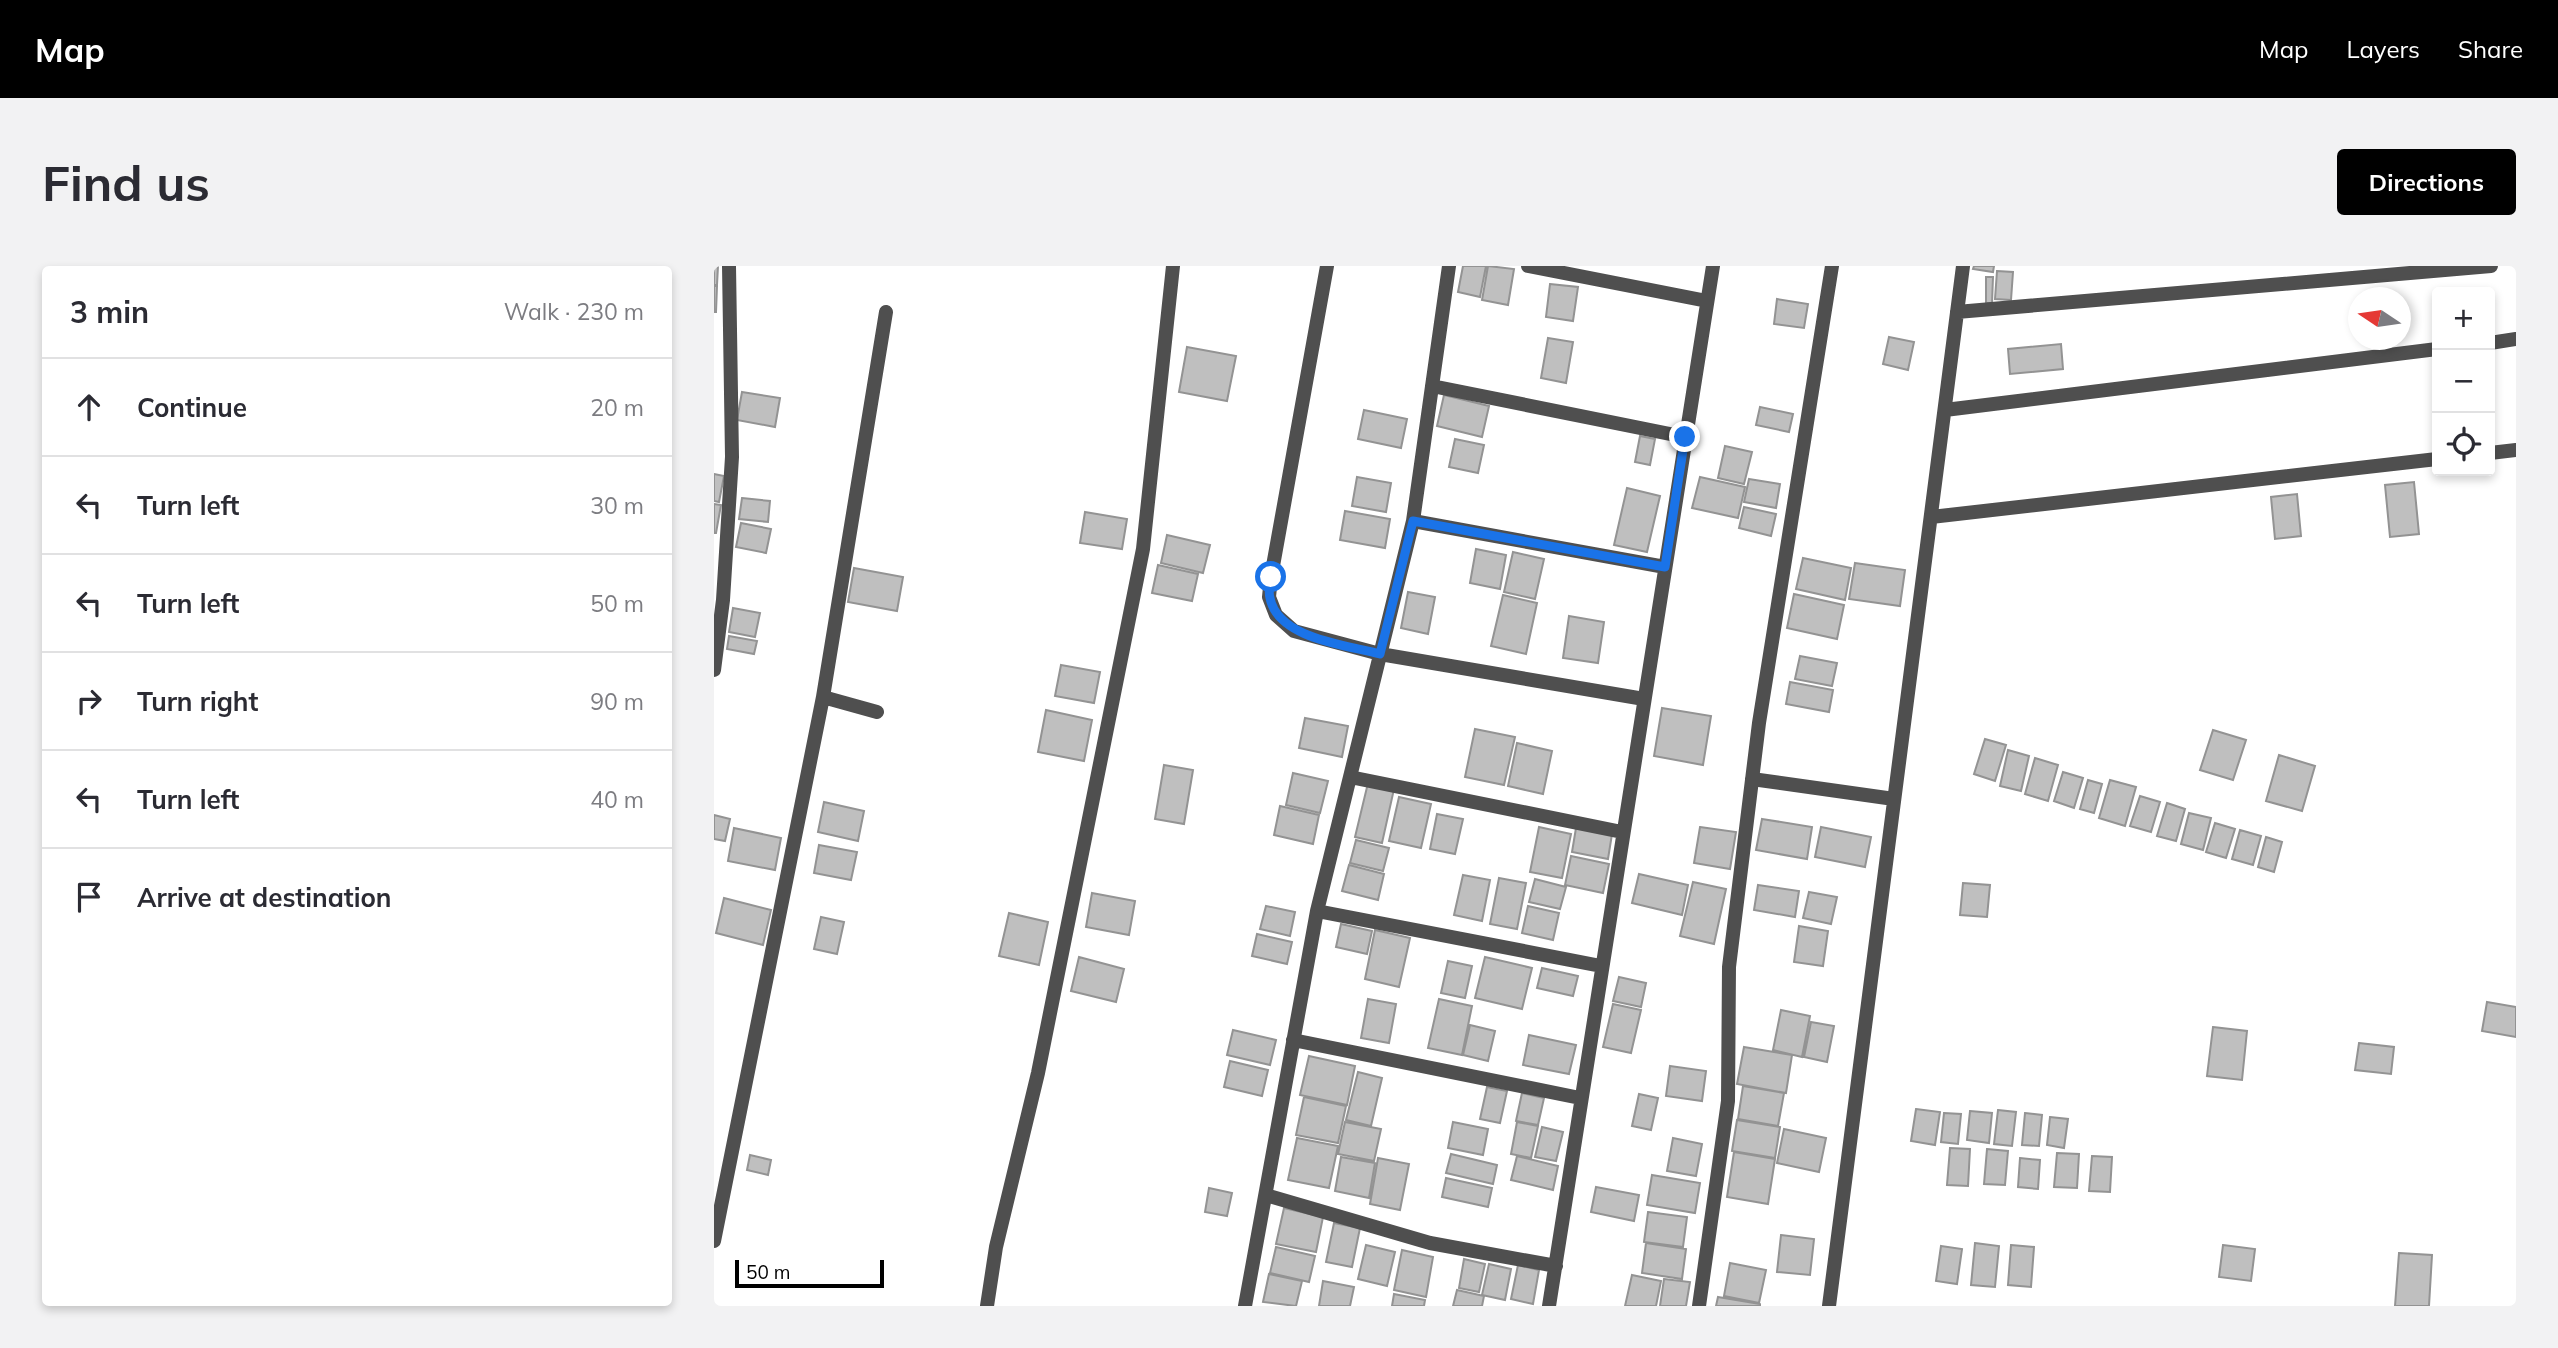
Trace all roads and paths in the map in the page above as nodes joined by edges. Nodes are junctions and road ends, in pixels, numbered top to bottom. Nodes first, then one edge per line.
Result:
1 (729, 266) edge
2 (1173, 266) edge
3 (1327, 266) edge
4 (1449, 266) edge
5 (1528, 266) edge
6 (1713, 266) edge
7 (1832, 266) edge
8 (1963, 266) edge
9 (2491, 266) edge
10 (1707, 301) junction
11 (886, 312) dead end
12 (1958, 312) junction
13 (2516, 339) edge
14 (2495, 342) edge
15 (2432, 350) edge
16 (1432, 386) junction
17 (1945, 410) junction
18 (1685, 437) junction
19 (2516, 450) edge
20 (2495, 452) edge
21 (2432, 460) edge
22 (1931, 517) junction
23 (1413, 521) junction
24 (1665, 567) junction
25 (1380, 654) junction
26 (714, 670) edge
27 (822, 697) junction
28 (1644, 699) junction
29 (877, 712) dead end
30 (1350, 777) junction
31 (1752, 779) junction
32 (1894, 799) junction
33 (1622, 832) junction
34 (1317, 911) junction
35 (1601, 966) junction
36 (1293, 1040) junction
37 (1580, 1098) junction
38 (1266, 1195) junction
39 (714, 1241) edge
40 (1556, 1266) junction
41 (987, 1306) edge
42 (1245, 1306) edge
43 (1549, 1306) edge
44 (1699, 1306) edge
45 (1829, 1306) edge

1 - 26 street
2 - 41 street
3 - 25 street
4 - 16 street
5 - 10 street
6 - 10 street
7 - 31 street
8 - 12 street
9 - 12 street
10 - 18 street
11 - 27 street
12 - 17 street
13 - 14 street
15 - 17 street
16 - 18 street
16 - 23 street
17 - 22 street
18 - 24 street
19 - 20 street
21 - 22 street
22 - 32 street
23 - 24 street
23 - 25 street
24 - 28 street
25 - 28 street
25 - 30 street
27 - 29 street
27 - 39 street
28 - 33 street
30 - 33 street
30 - 34 street
31 - 32 street
31 - 44 street
32 - 45 street
33 - 35 street
34 - 35 street
34 - 36 street
35 - 37 street
36 - 37 street
36 - 38 street
37 - 40 street
38 - 40 street
38 - 42 street
40 - 43 street

